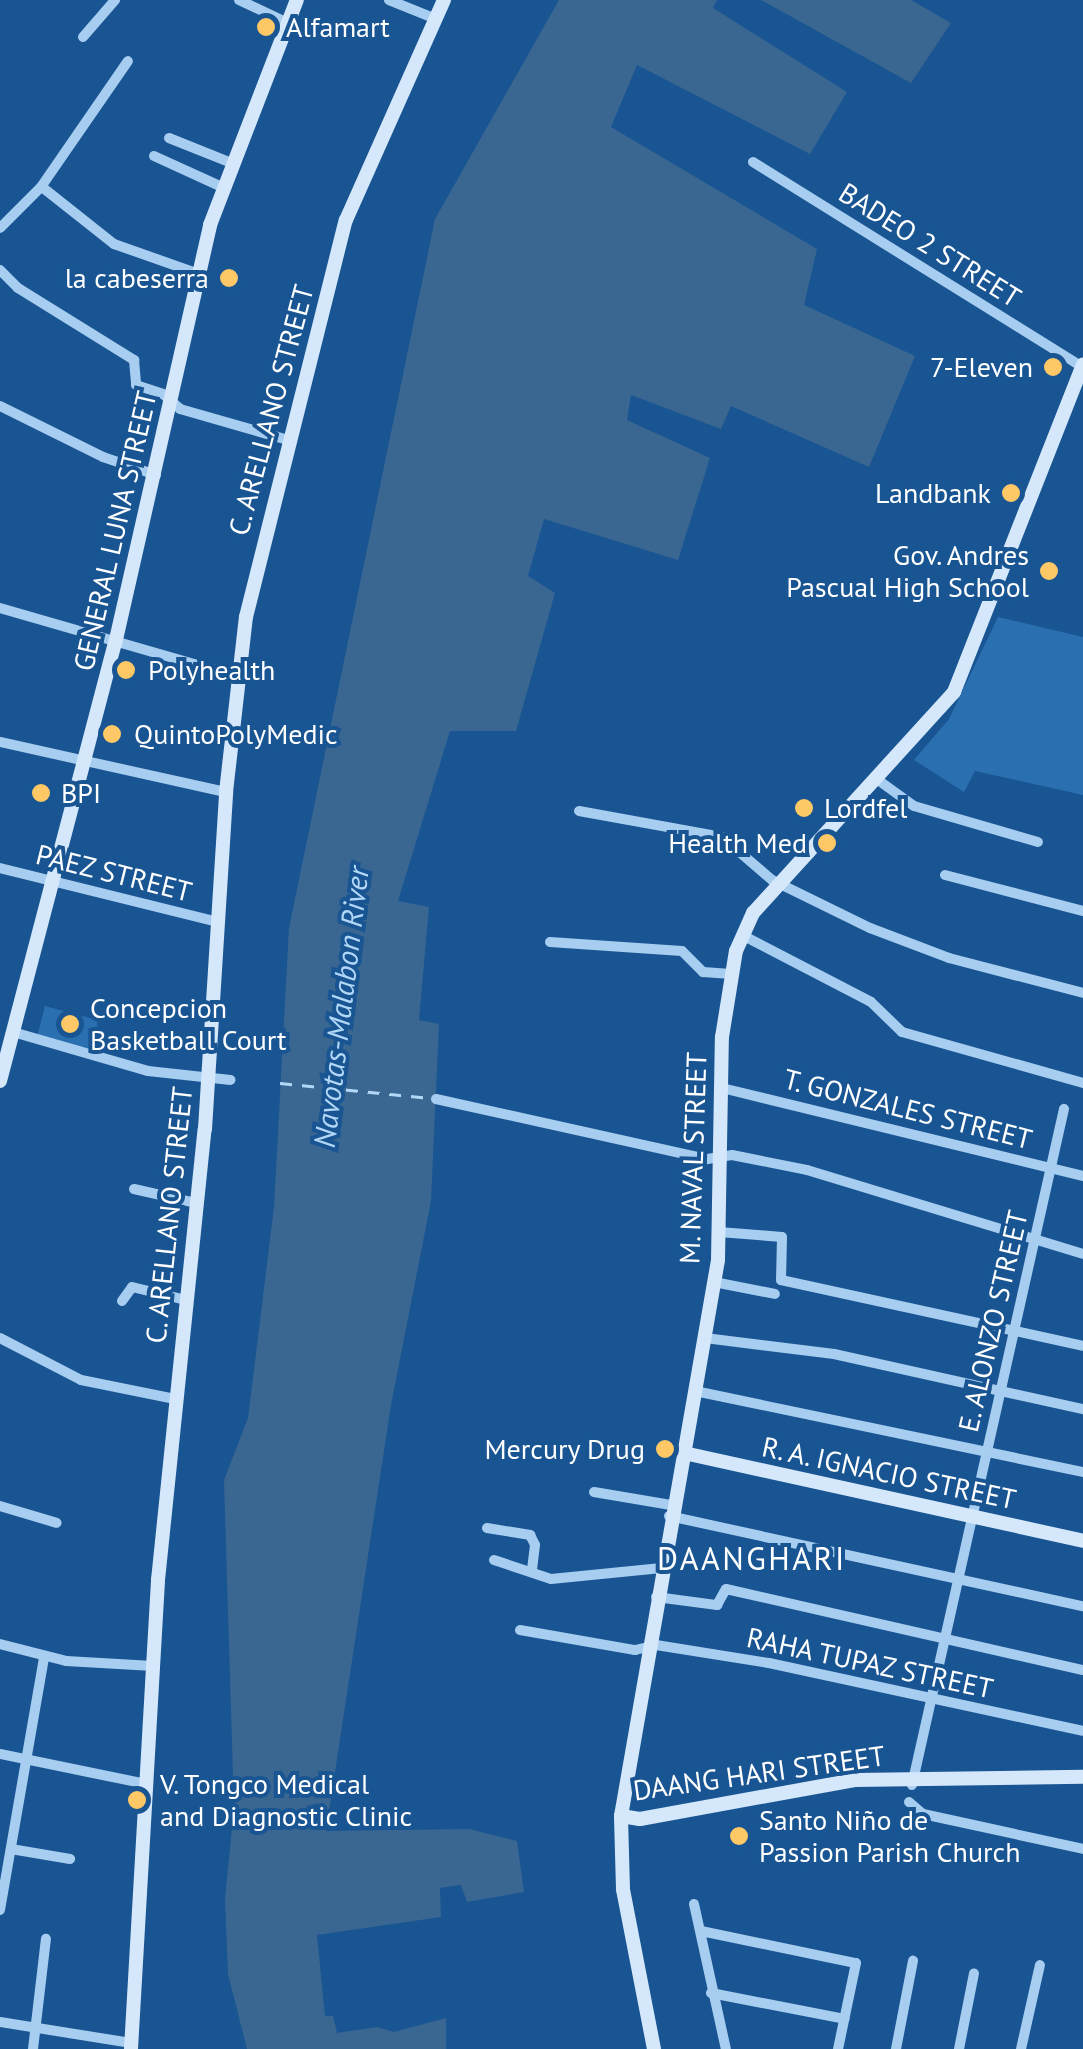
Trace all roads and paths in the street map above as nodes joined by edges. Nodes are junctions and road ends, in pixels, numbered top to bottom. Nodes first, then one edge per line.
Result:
1 (115, 0) edge
2 (239, 0) edge
3 (297, 0) edge
4 (389, 0) edge
5 (444, 0) edge
6 (436, 19) junction
7 (288, 23) junction
8 (84, 37) dead end
9 (128, 61) dead end
10 (169, 138) dead end
11 (154, 156) dead end
12 (230, 162) junction
13 (753, 162) dead end
14 (42, 186) junction
15 (222, 188) junction
16 (0, 228) edge
17 (0, 270) edge
18 (200, 274) junction
19 (1082, 366) edge
20 (171, 402) junction
21 (0, 406) edge
22 (288, 440) junction
23 (156, 474) junction
24 (0, 608) edge
25 (116, 644) junction
26 (239, 677) junction
27 (0, 742) edge
28 (84, 763) junction
29 (878, 780) junction
30 (226, 792) junction
31 (579, 811) dead end
32 (1038, 842) dead end
33 (0, 868) edge
34 (945, 876) dead end
35 (781, 882) junction
36 (52, 883) junction
37 (1083, 911) edge
38 (218, 922) junction
39 (742, 935) junction
40 (550, 942) dead end
41 (731, 974) junction
42 (1083, 992) edge
43 (13, 1032) junction
44 (3, 1054) edge
45 (208, 1079) junction
46 (231, 1080) dead end
47 (0, 1081) edge
48 (1083, 1084) edge
49 (722, 1088) junction
50 (436, 1100) dead end
51 (1064, 1109) dead end
52 (720, 1157) junction
53 (1051, 1168) junction
54 (1083, 1176) edge
55 (134, 1190) dead end
56 (196, 1202) junction
57 (720, 1232) junction
58 (1035, 1240) junction
59 (1083, 1254) edge
60 (714, 1282) junction
61 (774, 1294) dead end
62 (186, 1300) junction
63 (122, 1301) dead end
64 (1014, 1331) junction
65 (0, 1338) edge
66 (705, 1338) junction
67 (1083, 1346) edge
68 (1001, 1390) junction
69 (695, 1391) junction
70 (175, 1399) junction
71 (1083, 1409) edge
72 (988, 1450) junction
73 (684, 1453) junction
74 (1083, 1472) edge
75 (594, 1492) dead end
76 (0, 1506) edge
77 (670, 1510) junction
78 (972, 1516) junction
79 (57, 1523) dead end
80 (487, 1528) dead end
81 (1083, 1540) edge
82 (494, 1560) dead end
83 (661, 1568) junction
84 (532, 1570) junction
85 (958, 1579) junction
86 (656, 1597) junction
87 (1083, 1606) edge
88 (520, 1630) dead end
89 (945, 1639) junction
90 (0, 1644) edge
91 (646, 1646) junction
92 (44, 1657) junction
93 (153, 1666) junction
94 (1083, 1670) edge
95 (931, 1700) junction
96 (1083, 1731) edge
97 (0, 1754) edge
98 (27, 1762) junction
99 (1083, 1777) edge
100 (913, 1782) junction
101 (146, 1784) junction
102 (909, 1802) dead end
103 (621, 1816) junction
104 (11, 1849) junction
105 (1083, 1849) edge
106 (70, 1860) dead end
107 (694, 1904) dead end
108 (0, 1910) edge
109 (700, 1931) junction
110 (46, 1939) dead end
111 (913, 1962) dead end
112 (1040, 1966) dead end
113 (974, 1973) dead end
114 (711, 1993) junction
115 (845, 2019) junction
116 (0, 2022) edge
117 (35, 2029) junction
118 (131, 2046) edge
119 (32, 2049) edge
120 (654, 2049) edge
121 (726, 2049) edge
122 (838, 2049) edge
123 (896, 2049) edge
124 (959, 2049) edge
125 (1021, 2049) edge

1 - 8 street
2 - 7 street
3 - 7 main road, GENERAL LUNA STREET
4 - 6 street
5 - 6 main road, C. ARELLANO STREET
6 - 22 main road, C. ARELLANO STREET
7 - 12 main road, GENERAL LUNA STREET
9 - 14 street
10 - 12 street
11 - 15 street
12 - 15 main road, GENERAL LUNA STREET
13 - 19 street, BADEO 2 STREET
14 - 16 street
14 - 18 street
15 - 18 main road, GENERAL LUNA STREET
17 - 20 street
18 - 20 main road, GENERAL LUNA STREET
19 - 29 main road, M. NAVAL STREET
20 - 22 street
20 - 23 main road, GENERAL LUNA STREET
21 - 23 street
22 - 26 main road, C. ARELLANO STREET
23 - 25 main road, GENERAL LUNA STREET
24 - 25 street
25 - 26 street
25 - 28 main road, GENERAL LUNA STREET
26 - 30 main road, C. ARELLANO STREET
27 - 28 street
28 - 30 street
28 - 36 main road, GENERAL LUNA STREET
29 - 32 street
29 - 35 main road, M. NAVAL STREET
30 - 38 main road, C. ARELLANO STREET
31 - 35 street
33 - 36 street, PAEZ STREET
34 - 37 street
35 - 39 main road, M. NAVAL STREET
35 - 42 street
36 - 38 street, PAEZ STREET
36 - 43 main road, GENERAL LUNA STREET
38 - 45 main road, C. ARELLANO STREET
39 - 41 main road, M. NAVAL STREET
39 - 48 street
40 - 41 street
41 - 49 main road, M. NAVAL STREET
43 - 44 main road, GENERAL LUNA STREET
43 - 45 street
44 - 47 main road, GENERAL LUNA STREET
45 - 46 street
45 - 56 main road, C. ARELLANO STREET
49 - 52 main road, M. NAVAL STREET
49 - 53 street, T. GONZALES STREET
50 - 52 street
51 - 53 street, E. ALONZO STREET
52 - 57 main road, M. NAVAL STREET
52 - 58 street
53 - 54 street, T. GONZALES STREET
53 - 58 street, E. ALONZO STREET
55 - 56 street
56 - 62 main road, C. ARELLANO STREET
57 - 60 main road, M. NAVAL STREET
57 - 64 street
58 - 59 street
58 - 64 street, E. ALONZO STREET
60 - 61 street
60 - 66 main road, M. NAVAL STREET
62 - 63 street
62 - 70 main road, C. ARELLANO STREET
64 - 67 street
64 - 68 street, E. ALONZO STREET
65 - 70 street
66 - 68 street
66 - 69 main road, M. NAVAL STREET
68 - 71 street
68 - 72 street, E. ALONZO STREET
69 - 72 street
69 - 73 main road, M. NAVAL STREET
70 - 93 main road, C. ARELLANO STREET
72 - 74 street
72 - 78 street, E. ALONZO STREET
73 - 77 main road, M. NAVAL STREET
73 - 78 main road, R. A. IGNACIO STREET
75 - 77 street
76 - 79 street
77 - 83 main road, M. NAVAL STREET
77 - 85 street
78 - 81 main road, R. A. IGNACIO STREET
78 - 85 street, E. ALONZO STREET
80 - 84 street
82 - 84 street
83 - 84 street
83 - 86 main road, M. NAVAL STREET
85 - 87 street
85 - 89 street, E. ALONZO STREET
86 - 89 street
86 - 91 main road, M. NAVAL STREET
88 - 91 street, RAHA TUPAZ STREET
89 - 94 street
89 - 95 street, E. ALONZO STREET
90 - 92 street
91 - 95 street, RAHA TUPAZ STREET
91 - 103 main road, M. NAVAL STREET
92 - 93 street
92 - 98 street
93 - 101 main road, C. ARELLANO STREET
95 - 96 street, RAHA TUPAZ STREET
95 - 100 street, E. ALONZO STREET
97 - 98 street
98 - 101 street
98 - 104 street
99 - 100 main road, DAANG HARI STREET
100 - 103 main road, DAANG HARI STREET
101 - 118 main road, C. ARELLANO STREET
102 - 105 street
103 - 120 main road, M. NAVAL STREET
104 - 106 street
104 - 108 street
107 - 109 street
109 - 114 street
109 - 115 street
110 - 117 street
111 - 123 street
112 - 125 street
113 - 124 street
114 - 115 street
114 - 121 street
115 - 122 street
116 - 117 street
117 - 118 street
117 - 119 street

